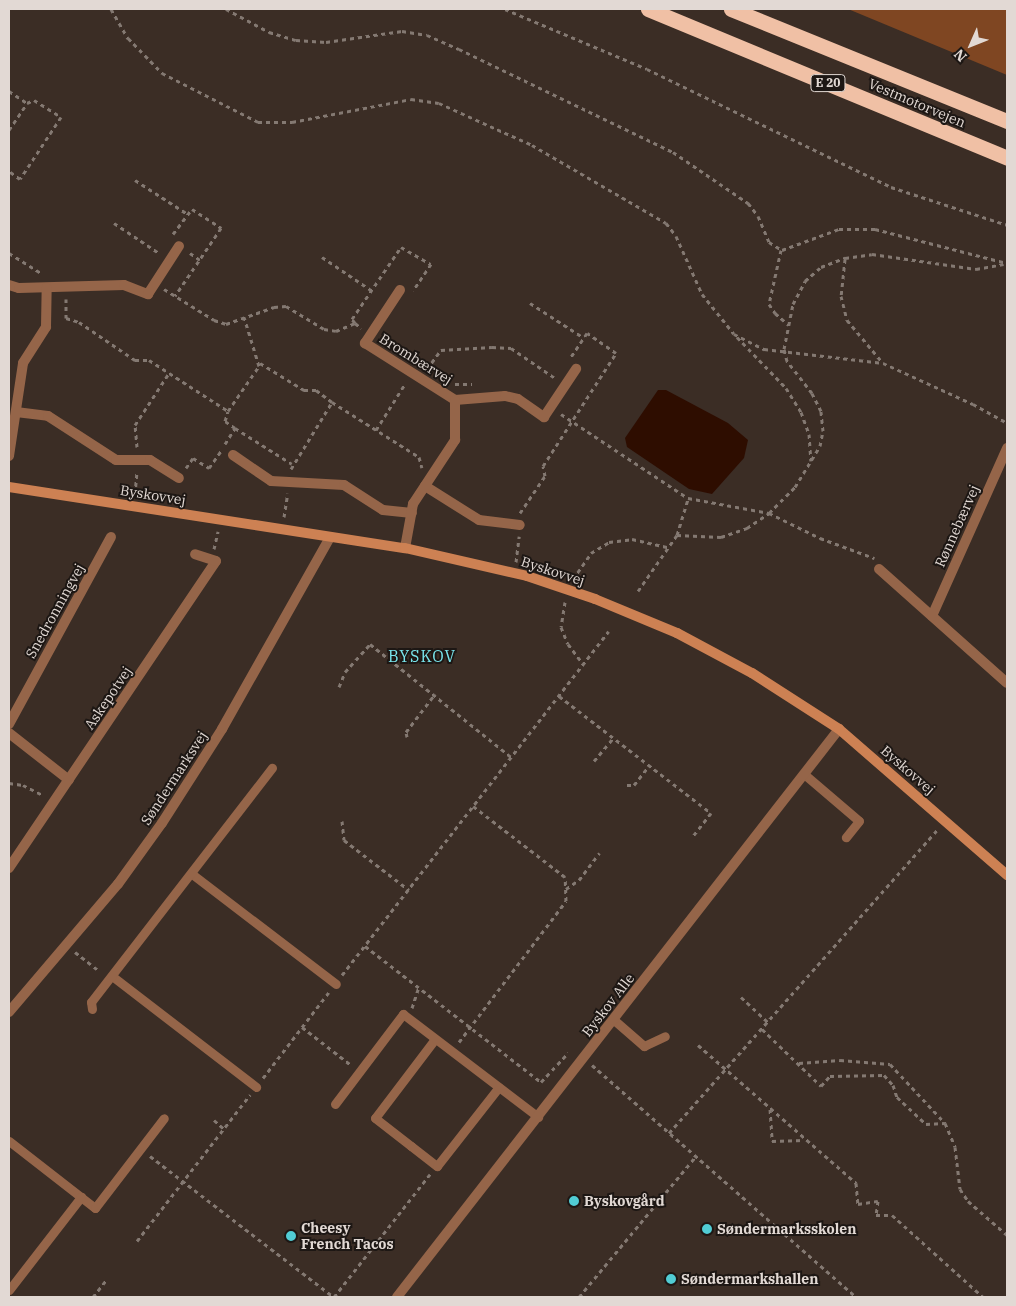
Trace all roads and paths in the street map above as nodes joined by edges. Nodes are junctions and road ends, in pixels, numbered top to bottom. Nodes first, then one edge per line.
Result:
1 (111, 9) edge
2 (226, 9) edge
3 (505, 9) edge
4 (648, 9) edge
5 (731, 9) edge
6 (9, 91) edge
7 (27, 102) junction
8 (1007, 120) edge
9 (9, 130) edge
10 (1007, 158) edge
11 (9, 171) edge
12 (135, 180) dead end
13 (186, 213) dead end
14 (114, 224) dead end
15 (1007, 225) edge
16 (179, 246) dead end
17 (781, 250) junction
18 (9, 253) edge
19 (160, 254) dead end
20 (322, 257) dead end
21 (845, 258) junction
22 (1007, 263) edge
23 (51, 276) dead end
24 (155, 284) junction
25 (9, 286) edge
26 (65, 287) junction
27 (47, 288) junction
28 (371, 290) dead end
29 (400, 290) dead end
30 (530, 303) dead end
31 (244, 317) junction
32 (789, 325) junction
33 (371, 334) junction
34 (734, 334) junction
35 (584, 338) dead end
36 (784, 349) junction
37 (882, 363) junction
38 (260, 364) junction
39 (422, 367) dead end
40 (576, 369) dead end
41 (427, 370) junction
42 (169, 373) junction
43 (412, 373) junction
44 (435, 375) dead end
45 (450, 384) dead end
46 (476, 384) dead end
47 (551, 386) dead end
48 (455, 400) junction
49 (332, 402) junction
50 (551, 408) junction
51 (16, 412) junction
52 (228, 412) junction
53 (572, 421) junction
54 (1007, 423) edge
55 (235, 428) junction
56 (376, 430) junction
57 (10, 442) edge
58 (1007, 448) edge
59 (222, 449) junction
60 (9, 456) edge
61 (233, 456) joint
62 (138, 460) junction
63 (811, 461) junction
64 (292, 464) junction
65 (432, 475) junction
66 (179, 478) joint
67 (290, 482) junction
68 (425, 486) junction
69 (9, 487) edge
70 (688, 498) junction
71 (133, 506) junction
72 (412, 512) junction
73 (769, 513) junction
74 (219, 519) junction
75 (520, 524) junction
76 (282, 530) junction
77 (677, 535) junction
78 (111, 537) dead end
79 (330, 537) junction
80 (405, 548) junction
81 (670, 548) junction
82 (195, 554) dead end
83 (210, 559) junction
84 (879, 569) joint
85 (514, 573) junction
86 (568, 590) junction
87 (638, 591) dead end
88 (932, 616) junction
89 (609, 631) dead end
90 (583, 664) junction
91 (1007, 683) edge
92 (339, 687) dead end
93 (435, 694) junction
94 (559, 696) junction
95 (9, 724) edge
96 (839, 730) junction
97 (9, 733) edge
98 (407, 737) dead end
99 (613, 738) junction
100 (511, 757) junction
101 (594, 761) dead end
102 (649, 766) junction
103 (272, 768) dead end
104 (804, 774) junction
105 (69, 780) junction
106 (9, 783) edge
107 (627, 786) dead end
108 (54, 801) junction
109 (473, 806) junction
110 (945, 820) junction
111 (342, 821) dead end
112 (693, 836) dead end
113 (846, 837) dead end
114 (599, 853) dead end
115 (9, 868) edge
116 (1005, 869) edge
117 (192, 874) junction
118 (565, 889) junction
119 (409, 890) junction
120 (67, 945) junction
121 (111, 978) junction
122 (336, 984) dead end
123 (419, 988) junction
124 (741, 997) dead end
125 (92, 1009) dead end
126 (9, 1012) edge
127 (406, 1016) junction
128 (614, 1020) junction
129 (768, 1022) junction
130 (302, 1027) dead end
131 (470, 1028) junction
132 (762, 1029) junction
133 (665, 1036) dead end
134 (435, 1038) junction
135 (698, 1045) dead end
136 (452, 1052) junction
137 (584, 1058) junction
138 (798, 1063) junction
139 (725, 1069) junction
140 (359, 1071) junction
141 (256, 1087) dead end
142 (498, 1087) junction
143 (334, 1104) dead end
144 (770, 1109) junction
145 (538, 1117) junction
146 (164, 1118) dead end
147 (214, 1120) dead end
148 (945, 1123) junction
149 (224, 1128) dead end
150 (669, 1133) junction
151 (805, 1140) junction
152 (9, 1141) edge
153 (141, 1149) junction
154 (696, 1156) junction
155 (437, 1166) junction
156 (82, 1197) junction
157 (1007, 1235) edge
158 (107, 1279) dead end
159 (9, 1290) edge
160 (93, 1297) edge
161 (334, 1297) edge
162 (398, 1297) edge
163 (579, 1297) edge
164 (856, 1297) edge
165 (983, 1297) edge

1 - 34 path
2 - 17 path
3 - 15 path
4 - 10 highway, Vestmotorvejen / E 20
5 - 8 highway, Vestmotorvejen / E 20
6 - 7 path
7 - 9 path
7 - 11 path
12 - 13 path
14 - 19 path
16 - 24 street
17 - 22 path
17 - 32 path
18 - 23 path
20 - 28 path
21 - 22 path
21 - 32 path
21 - 37 path
24 - 26 street
24 - 31 path
25 - 27 street
26 - 27 street
26 - 42 path
27 - 51 street
29 - 33 street, Brombærvej
30 - 35 path
31 - 33 path
31 - 38 path
32 - 36 path
33 - 43 street, Brombærvej
34 - 36 path
34 - 63 path
36 - 37 path
36 - 63 path
37 - 54 path
38 - 49 path
38 - 52 path
39 - 41 path
40 - 50 street
41 - 44 path
41 - 47 path
42 - 52 path
42 - 62 path
43 - 48 street, Brombærvej
43 - 56 path
45 - 46 path
48 - 50 street, Brombærvej
48 - 65 street, Brombærvej
49 - 56 path
49 - 64 path
50 - 53 path
51 - 57 street
51 - 62 street
52 - 55 path
53 - 70 path
53 - 75 path
55 - 59 path
55 - 64 path
56 - 65 path
57 - 60 street
58 - 88 street, Rønnebærvej
59 - 61 path
59 - 66 path
61 - 67 street
62 - 66 street
62 - 71 path
63 - 73 path
64 - 67 path
65 - 68 street, Brombærvej
67 - 72 street
67 - 76 path
68 - 72 street, Brombærvej
68 - 75 street
69 - 71 main road, Byskovvej
70 - 73 path
70 - 77 path
71 - 74 main road, Byskovvej
72 - 80 street, Brombærvej
73 - 77 path
73 - 84 path
74 - 76 main road, Byskovvej
74 - 83 path
75 - 85 path
76 - 79 main road, Byskovvej
77 - 81 path
78 - 95 street, Snedronningvej
79 - 80 main road, Byskovvej
79 - 120 street, Søndermarksvej
80 - 85 main road, Byskovvej
81 - 86 path
81 - 87 path
82 - 83 street
83 - 105 street, Askepotvej
84 - 88 street
85 - 86 main road, Byskovvej
86 - 90 path
86 - 96 main road, Byskovvej
88 - 91 street
89 - 90 path
90 - 94 path
92 - 93 path
93 - 98 path
93 - 100 path
94 - 99 path
94 - 100 path
96 - 104 street, Byskov Alle
96 - 110 main road, Byskovvej
97 - 105 street
99 - 101 path
99 - 102 path
100 - 109 path
102 - 107 path
102 - 112 path
103 - 117 lane
104 - 113 lane
104 - 128 street, Byskov Alle
105 - 108 street, Askepotvej
106 - 108 path
108 - 115 street, Askepotvej
109 - 118 path
109 - 119 path
110 - 116 main road, Byskovvej
110 - 129 path
111 - 119 path
114 - 118 path
117 - 121 lane
117 - 122 lane
118 - 131 path
119 - 123 path
120 - 121 path
120 - 126 street, Søndermarksvej
121 - 125 lane
121 - 141 lane
123 - 127 path
123 - 131 path
124 - 129 path
127 - 134 lane
127 - 140 lane
128 - 133 lane
128 - 137 street, Byskov Alle
129 - 132 path
130 - 140 path
131 - 136 path
131 - 137 path
132 - 138 path
132 - 139 path
134 - 136 lane
134 - 155 lane
135 - 139 path
136 - 142 lane
137 - 145 street, Byskov Alle
137 - 150 path
138 - 148 path
138 - 148 path
139 - 144 path
139 - 150 path
140 - 143 lane
142 - 145 lane
142 - 155 lane
144 - 151 path
144 - 151 path
145 - 162 street, Byskov Alle
146 - 153 lane
147 - 149 path
148 - 157 path
150 - 154 path
151 - 165 path
152 - 156 lane
153 - 156 lane
153 - 161 path
154 - 163 path
154 - 164 path
155 - 161 path
156 - 159 lane
158 - 160 path

